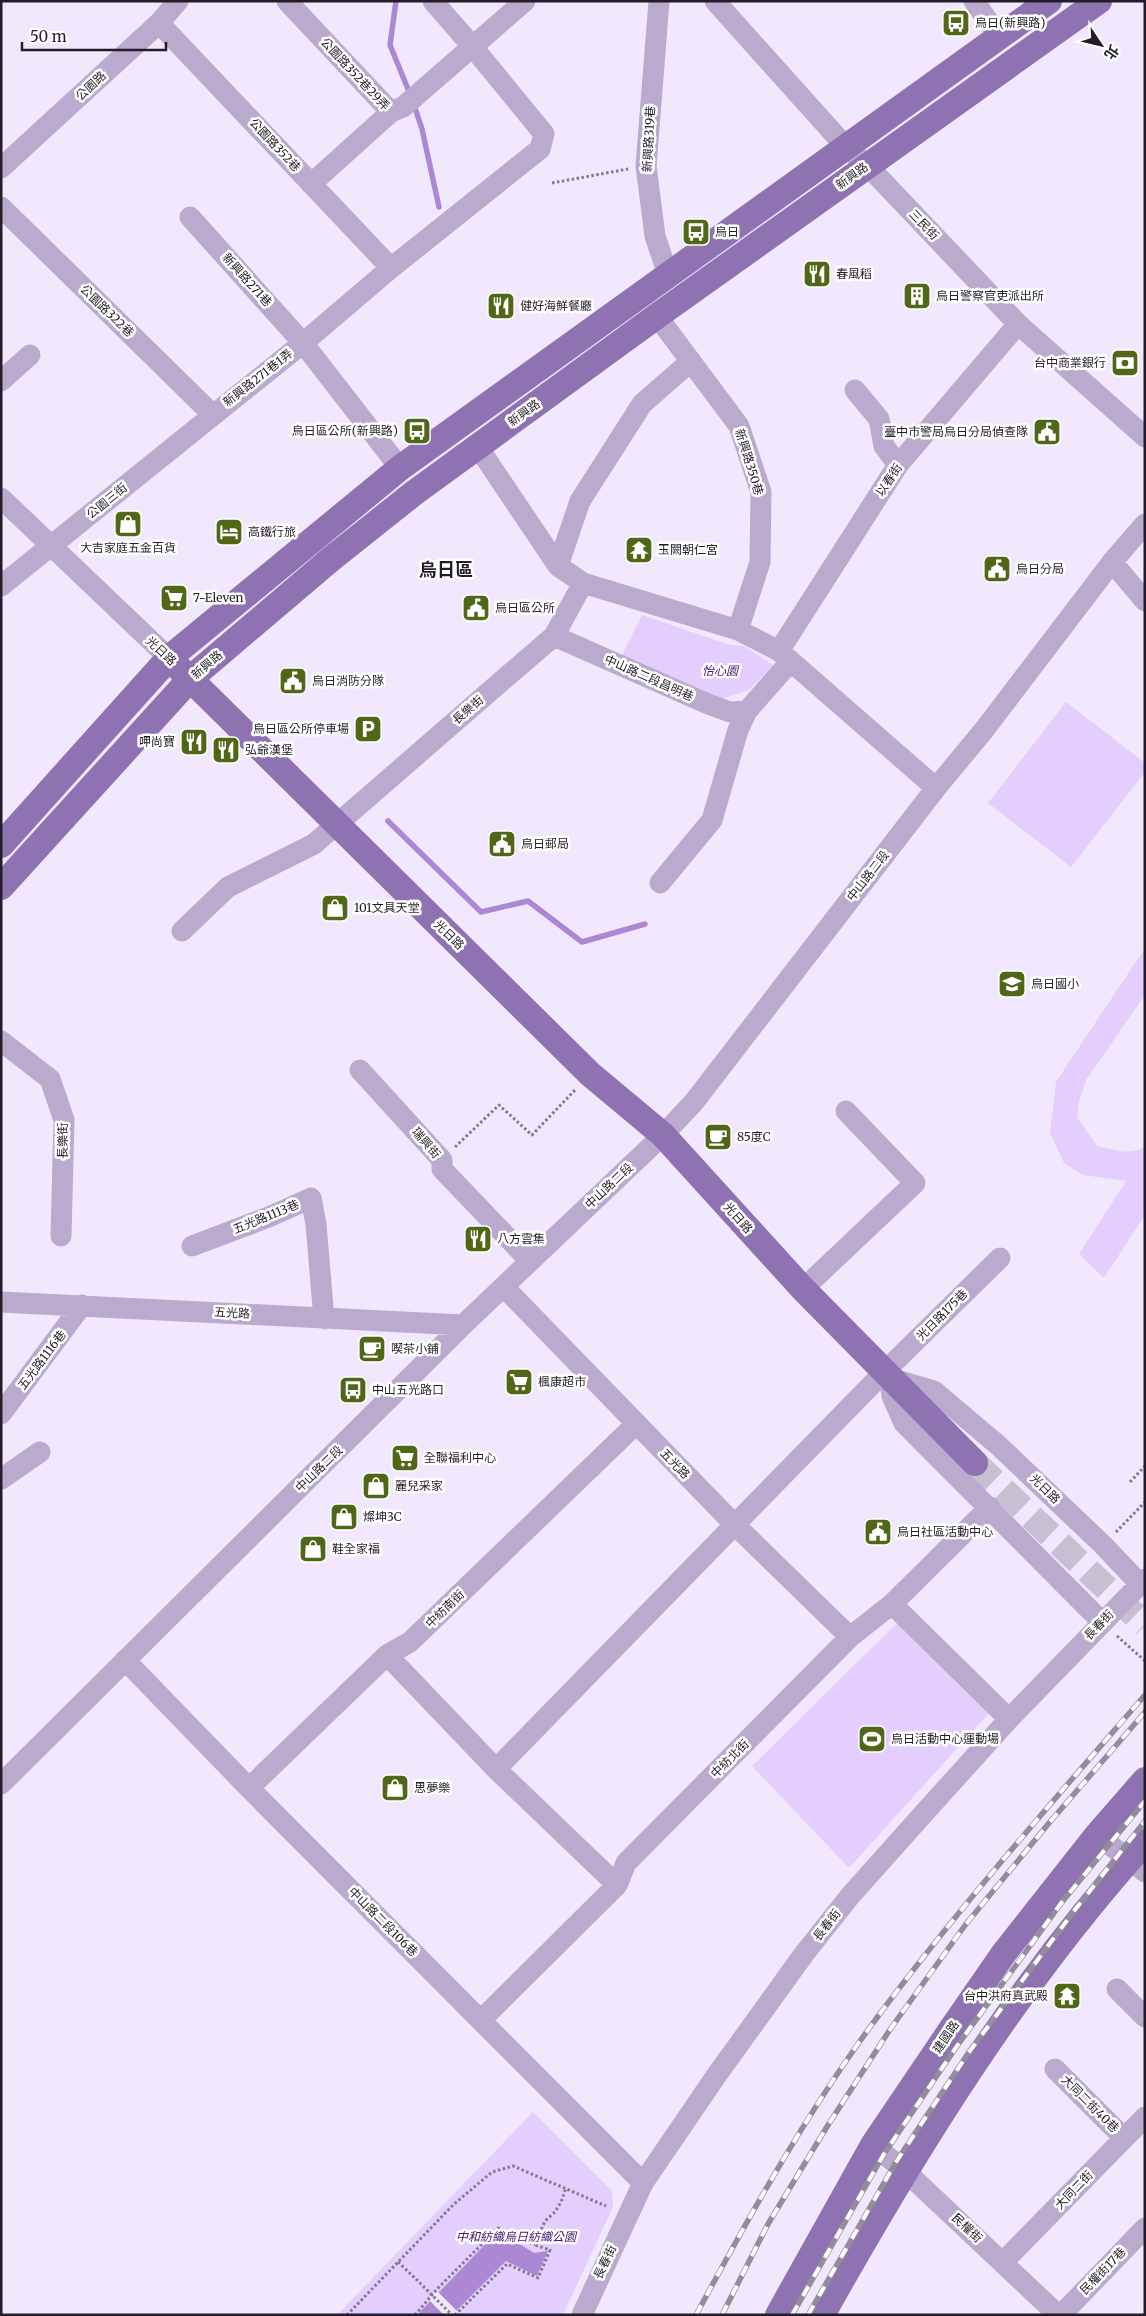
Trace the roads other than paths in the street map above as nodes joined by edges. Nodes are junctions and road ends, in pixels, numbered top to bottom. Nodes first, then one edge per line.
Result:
1 (178, 1) edge
2 (287, 1) edge
3 (433, 1) edge
4 (525, 1) edge
5 (659, 1) edge
6 (715, 1) edge
7 (974, 1) edge
8 (1049, 1) edge
9 (1099, 1) edge
10 (159, 23) junction
11 (999, 36) junction
12 (472, 46) junction
13 (397, 110) junction
14 (845, 146) junction
15 (866, 165) junction
16 (1, 168) edge
17 (311, 184) junction
18 (1, 207) edge
19 (190, 217) dead end
20 (391, 268) junction
21 (668, 275) junction
22 (657, 316) junction
23 (1018, 324) junction
24 (303, 342) junction
25 (30, 354) dead end
26 (691, 362) junction
27 (1, 381) edge
28 (855, 390) dead end
29 (212, 414) junction
30 (1145, 438) edge
31 (478, 446) junction
32 (898, 465) junction
33 (400, 468) junction
34 (1, 498) edge
35 (1145, 524) edge
36 (50, 547) junction
37 (1112, 562) junction
38 (558, 566) junction
39 (583, 583) junction
40 (1, 586) edge
41 (1145, 601) edge
42 (738, 630) junction
43 (554, 636) junction
44 (784, 656) junction
45 (169, 658) junction
46 (191, 678) junction
47 (747, 711) junction
48 (936, 788) junction
49 (336, 824) junction
50 (1, 845) edge
51 (660, 883) dead end
52 (1, 887) edge
53 (182, 931) dead end
54 (1, 1041) edge
55 (360, 1070) dead end
56 (846, 1111) dead end
57 (663, 1135) junction
58 (61, 1236) dead end
59 (192, 1246) dead end
60 (1000, 1258) dead end
61 (530, 1261) junction
62 (504, 1287) junction
63 (803, 1289) junction
64 (1, 1302) edge
65 (82, 1305) junction
66 (324, 1318) junction
67 (463, 1325) junction
68 (887, 1375) junction
69 (1, 1414) edge
70 (636, 1424) junction
71 (40, 1452) dead end
72 (975, 1463) tunnel mouth
73 (1, 1479) edge
74 (990, 1507) junction
75 (735, 1525) junction
76 (1142, 1582) edge
77 (892, 1604) junction
78 (1102, 1622) junction
79 (850, 1637) junction
80 (387, 1655) junction
81 (125, 1660) junction
82 (1009, 1719) junction
83 (496, 1769) junction
84 (1145, 1780) edge
85 (1, 1784) edge
86 (249, 1788) junction
87 (1097, 1835) junction
88 (1140, 1858) edge
89 (617, 1886) junction
90 (1117, 1989) dead end
91 (1145, 2017) edge
92 (481, 2020) junction
93 (1055, 2069) dead end
94 (1145, 2118) edge
95 (1124, 2138) junction
96 (873, 2145) junction
97 (904, 2170) junction
98 (643, 2183) junction
99 (1145, 2228) edge
100 (1003, 2262) junction
101 (582, 2315) edge
102 (778, 2315) edge
103 (822, 2315) edge
104 (1060, 2315) edge

1 - 10 street, 公園路
2 - 13 street, 公園路352巷29弄
3 - 12 street
4 - 12 street
5 - 21 street, 新興路319巷
6 - 14 street, 三民街
7 - 11 street
8 - 11 main road
9 - 15 main road, 新興路
10 - 16 street, 公園路
10 - 17 street, 公園路352巷
11 - 14 main road
12 - 13 street
12 - 20 street
13 - 17 street, 公園路352巷29弄
14 - 15 street, 三民街
14 - 21 main road
15 - 22 main road, 新興路
15 - 23 street, 三民街
17 - 20 street, 公園路352巷
18 - 29 street, 公園路322巷
19 - 24 street, 新興路271巷
20 - 24 street
21 - 33 main road
22 - 26 street, 新興路350巷
22 - 31 main road, 新興路
23 - 30 street, 三民街
23 - 32 street, 以春街
24 - 29 street, 新興路271巷1弄
24 - 33 street, 新興路271巷
25 - 27 street
26 - 38 street
26 - 42 street, 新興路350巷
28 - 32 street
29 - 36 street, 公園三街
31 - 38 street
31 - 46 main road, 新興路
32 - 44 street, 以春街
33 - 45 main road
34 - 36 street, 光日路
35 - 37 street, 中山路二段
36 - 40 street, 公園三街
36 - 45 street, 光日路
37 - 41 street
37 - 48 street, 中山路二段
38 - 39 street
39 - 42 street
39 - 43 street, 長樂街
42 - 44 street
43 - 47 street, 中山路二段昌明巷
43 - 49 street, 長樂街
44 - 47 street
44 - 48 street
45 - 46 main road, 光日路
45 - 50 main road
46 - 49 main road, 光日路
46 - 52 main road, 新興路
47 - 51 street
48 - 57 street, 中山路二段
49 - 53 street, 長樂街
49 - 57 main road, 光日路
54 - 58 street, 長樂街
55 - 61 street, 瑞興街
56 - 63 street
57 - 61 street, 中山路二段
57 - 63 main road, 光日路
59 - 66 street, 五光路1113巷
60 - 68 street, 光日路175巷
61 - 62 street, 中山路二段
62 - 67 street, 中山路二段
62 - 70 street, 五光路
63 - 68 main road, 光日路
64 - 65 street, 五光路
65 - 66 street, 五光路
65 - 69 street, 五光路1116巷
66 - 67 street, 五光路
67 - 81 street, 中山路二段
68 - 72 main road, 光日路
68 - 74 street
68 - 75 street, 光日路175巷
68 - 76 street, 光日路
70 - 75 street, 五光路
70 - 80 street, 中紡南街
71 - 73 street
74 - 77 street, 中紡北街
74 - 78 street
75 - 79 street, 五光路
75 - 83 street, 光日路175巷
76 - 78 street, 長春街
77 - 79 street, 中紡北街
77 - 82 street
78 - 82 street, 長春街
79 - 89 street, 中紡北街
80 - 83 street
80 - 86 street, 中紡南街
81 - 85 street, 中山路二段
81 - 86 street, 中山路二段106巷
82 - 98 street, 長春街
83 - 89 street
84 - 87 main road, 建國路
86 - 92 street, 中山路二段106巷
87 - 88 street
87 - 96 main road, 建國路
88 - 97 main road
89 - 92 street, 中紡北街
90 - 91 street
92 - 98 street, 中山路二段106巷
93 - 95 street, 大同二街40巷
94 - 95 street, 大同二街
95 - 100 street, 大同二街
96 - 97 street, 民權街
96 - 102 main road, 建國路
97 - 100 street, 民權街
97 - 103 main road
98 - 101 street, 長春街
99 - 104 street, 民權街17巷
100 - 104 street, 民權街

